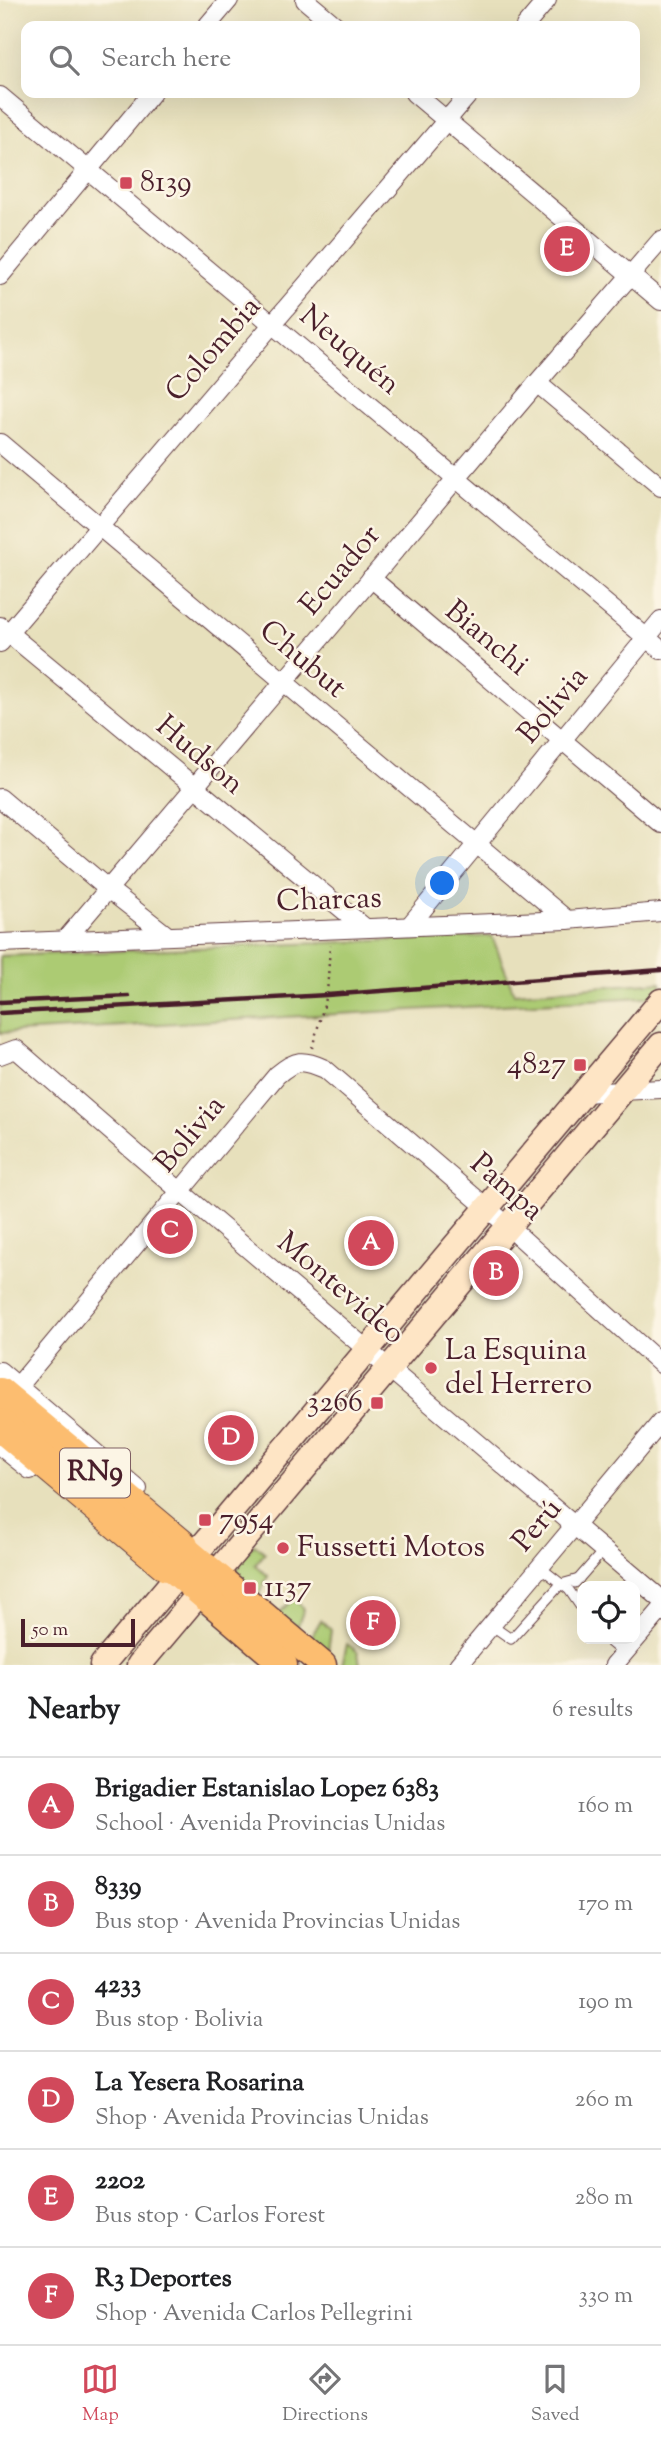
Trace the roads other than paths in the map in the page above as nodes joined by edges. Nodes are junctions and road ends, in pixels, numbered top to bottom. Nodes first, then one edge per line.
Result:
1 (229, 0) edge
2 (305, 0) edge
3 (547, 0) edge
4 (211, 21) edge
5 (330, 21) edge
6 (529, 21) edge
7 (0, 96) edge
8 (148, 98) edge
9 (420, 98) edge
10 (466, 98) edge
11 (447, 120) junction
12 (88, 170) junction
13 (661, 240) edge
14 (0, 276) edge
15 (632, 276) junction
16 (661, 300) edge
17 (273, 324) junction
18 (537, 383) junction
19 (0, 443) edge
20 (456, 478) junction
21 (661, 487) edge
22 (99, 527) junction
23 (371, 578) junction
24 (661, 620) edge
25 (3, 634) edge
26 (647, 638) junction
27 (661, 650) edge
28 (284, 681) junction
29 (562, 740) junction
30 (194, 788) junction
31 (0, 798) edge
32 (661, 824) edge
33 (476, 844) junction
34 (108, 889) junction
35 (661, 912) edge
36 (567, 920) junction
37 (410, 925) junction
38 (364, 927) junction
39 (168, 936) junction
40 (65, 940) junction
41 (0, 943) edge
42 (661, 1001) edge
43 (661, 1045) edge
44 (8, 1052) edge
45 (308, 1061) joint
46 (661, 1089) edge
47 (624, 1091) junction
48 (583, 1093) junction
49 (181, 1192) junction
50 (486, 1208) junction
51 (508, 1226) junction
52 (368, 1349) junction
53 (661, 1364) edge
54 (389, 1367) junction
55 (0, 1371) edge
56 (9, 1390) edge
57 (661, 1423) edge
58 (0, 1425) edge
59 (0, 1446) edge
60 (575, 1526) junction
61 (604, 1550) junction
62 (180, 1560) junction
63 (540, 1567) junction
64 (207, 1583) junction
65 (565, 1587) junction
66 (661, 1599) edge
67 (577, 1603) edge
68 (661, 1610) edge
69 (491, 1625) junction
70 (609, 1644) edge
71 (619, 1659) edge
72 (102, 1665) edge
73 (139, 1665) edge
74 (284, 1665) edge
75 (323, 1665) edge
76 (458, 1665) edge

1 - 4 street
2 - 5 street
3 - 6 street
7 - 12 street, Neuquén
8 - 12 street
9 - 11 street
10 - 11 street, Colombia
11 - 15 street
11 - 17 street, Colombia
12 - 14 street
12 - 17 street, Neuquén
13 - 15 street, Ecuador
15 - 16 street
15 - 18 street, Ecuador
17 - 20 street, Neuquén
17 - 22 street, Colombia
18 - 20 street, Ecuador
18 - 21 street
19 - 22 street, Chubut
20 - 23 street, Ecuador
20 - 26 street, Neuquén
22 - 25 street, Colombia
22 - 28 street, Chubut
23 - 28 street, Ecuador
23 - 29 street, Bianchi
24 - 26 street, Bolivia
25 - 30 street, Hudson
26 - 27 street, Neuquén
26 - 29 street, Bolivia
28 - 30 street, Ecuador
28 - 33 street, Chubut
29 - 32 street, Bianchi
29 - 33 street, Bolivia
30 - 34 street, Ecuador
30 - 38 street, Hudson
31 - 34 street
33 - 36 street, Chubut
33 - 37 street, Bolivia
34 - 39 street
34 - 40 street, Ecuador
35 - 36 street, Charcas
36 - 37 street, Charcas
37 - 38 street, Charcas
38 - 39 street, Charcas
39 - 40 street, Charcas
40 - 41 street, Charcas
42 - 48 main road
43 - 47 main road
44 - 49 street, Montevideo
45 - 49 street, Bolivia
45 - 50 street, Pampa
46 - 47 street
47 - 48 street
47 - 51 main road
48 - 50 main road
49 - 52 street, Montevideo
49 - 56 street, Bolivia
50 - 51 street, Pampa
50 - 52 main road
51 - 53 street, Pampa
51 - 54 main road
52 - 54 street, Montevideo
52 - 62 main road
54 - 60 street, Montevideo
54 - 64 main road
55 - 56 street
56 - 62 highway, RN9
57 - 60 street, Perú
58 - 62 highway, RN9
59 - 62 street
60 - 61 street, Montevideo
60 - 63 street, Perú
61 - 65 lane
61 - 66 street, Montevideo
62 - 64 main road
62 - 72 main road
63 - 65 lane
63 - 69 street, Perú
64 - 73 main road
64 - 74 main road
64 - 75 main road
65 - 67 lane
65 - 69 lane
68 - 71 street
69 - 76 street, Perú
70 - 71 lane

